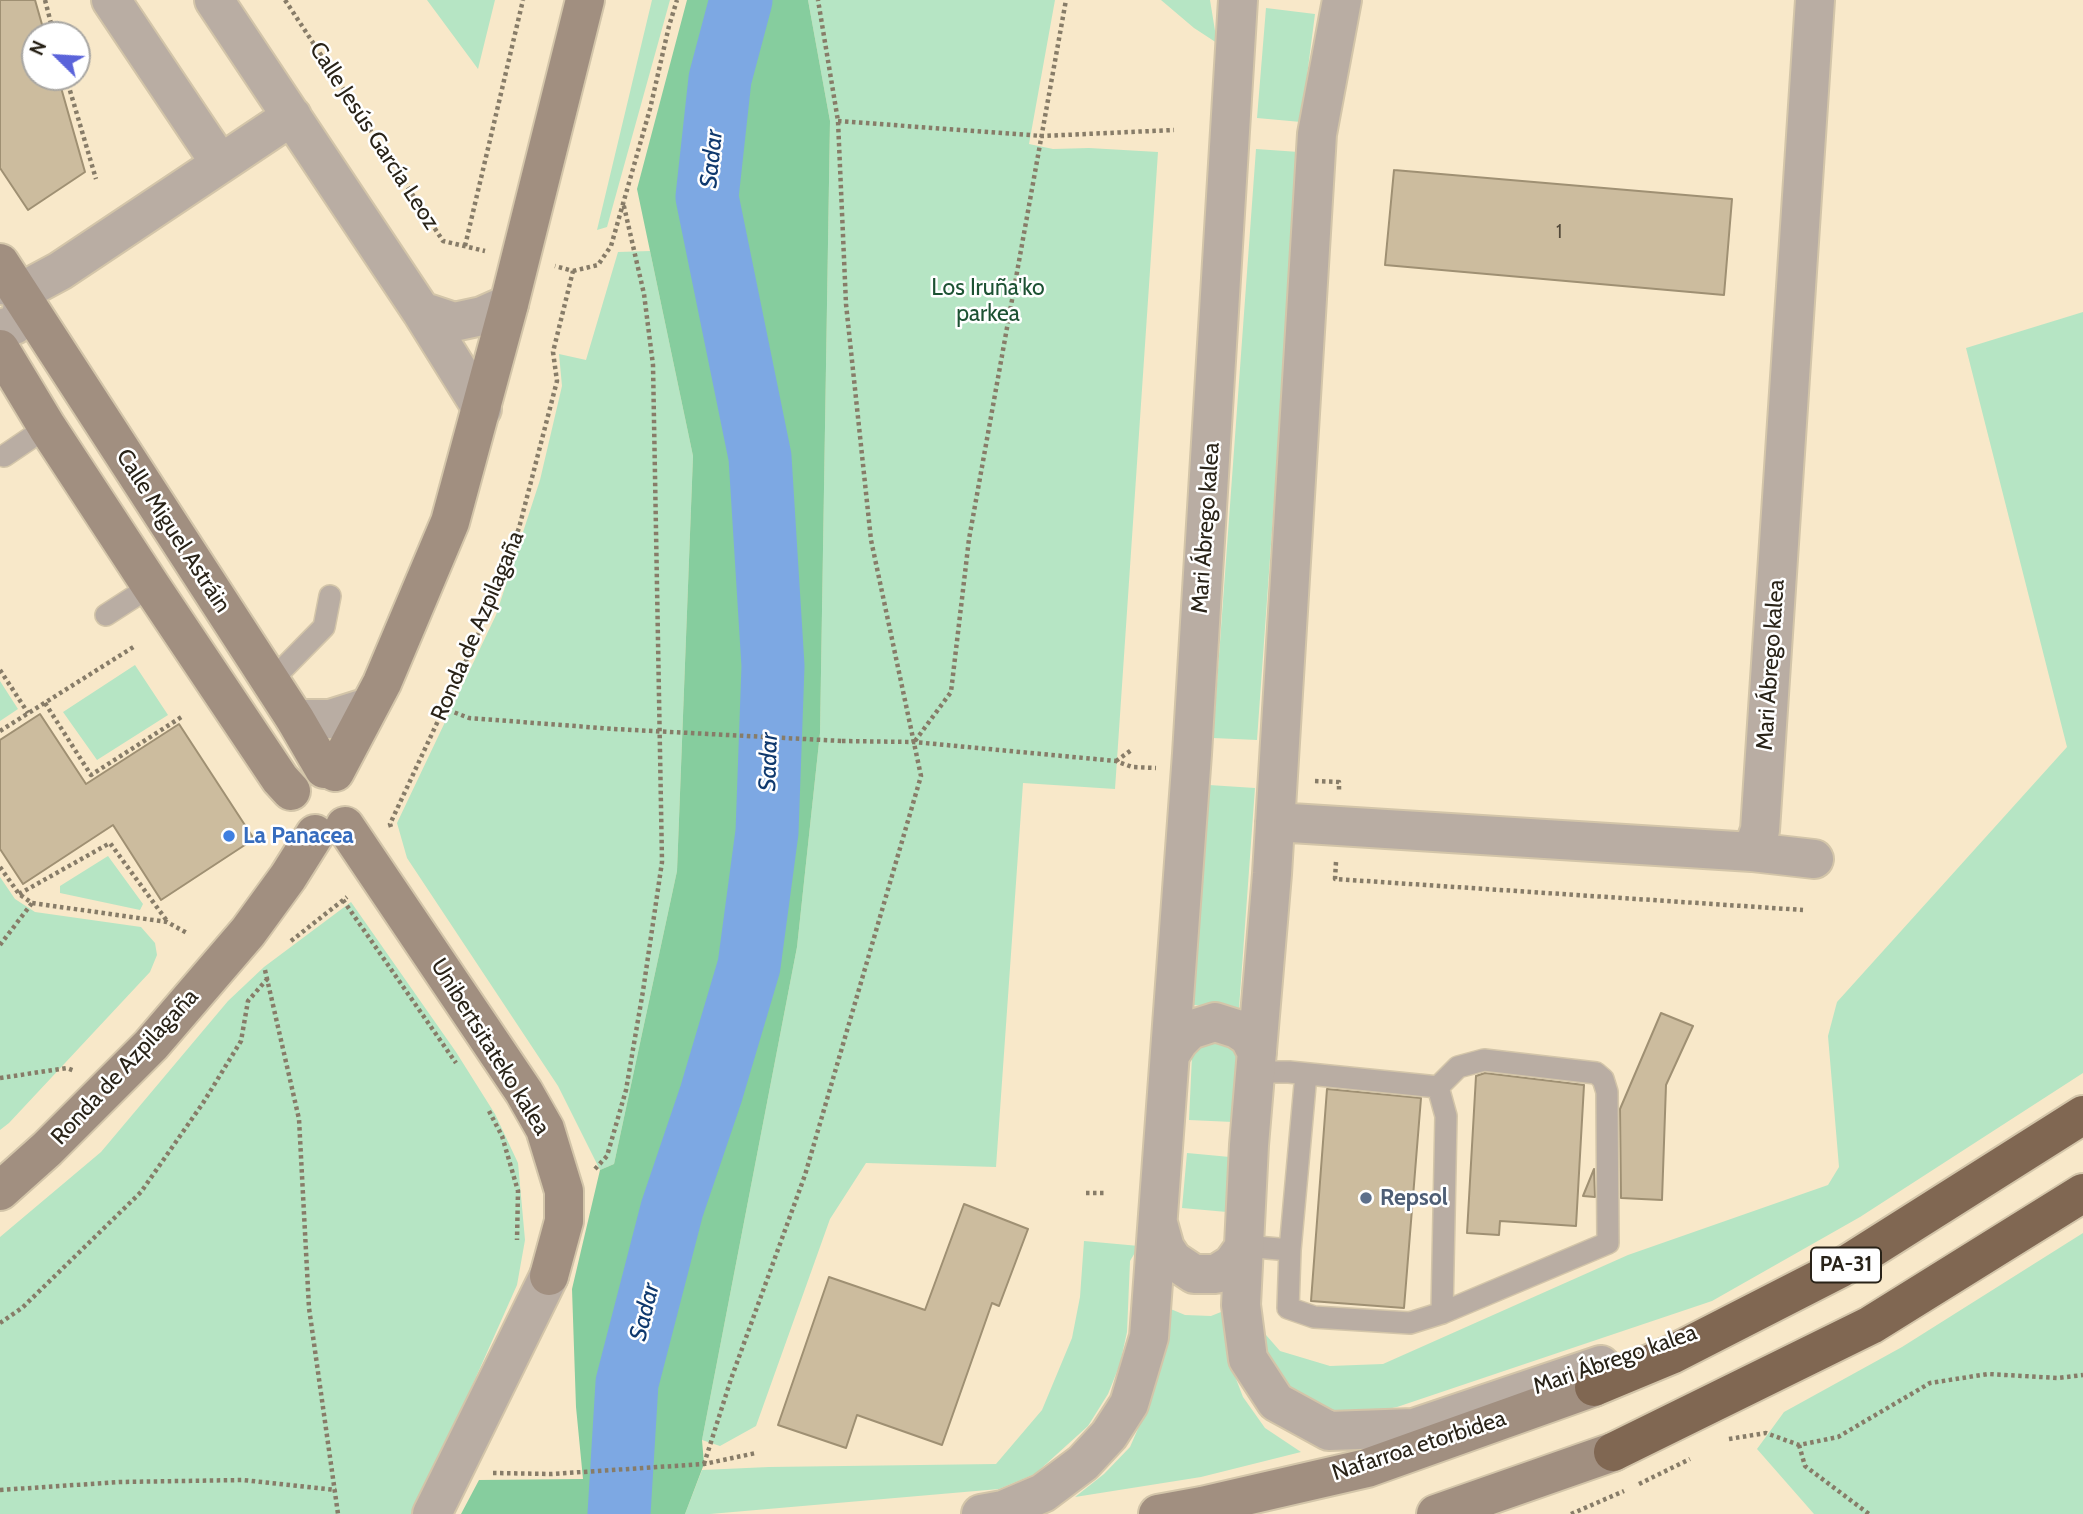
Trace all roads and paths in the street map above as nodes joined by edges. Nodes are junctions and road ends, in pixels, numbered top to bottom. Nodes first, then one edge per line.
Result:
1 (44, 0) edge
2 (111, 0) edge
3 (214, 0) edge
4 (285, 0) edge
5 (523, 0) edge
6 (585, 0) edge
7 (677, 0) edge
8 (818, 0) edge
9 (1066, 0) edge
10 (1238, 0) edge
11 (1342, 0) edge
12 (1815, 0) edge
13 (50, 21) edge
14 (70, 91) edge
15 (292, 116) junction
16 (838, 121) junction
17 (1174, 130) dead end
18 (1042, 136) junction
19 (220, 163) junction
20 (96, 179) dead end
21 (623, 202) junction
22 (465, 246) junction
23 (519, 258) junction
24 (573, 271) junction
25 (6, 280) edge
26 (509, 304) junction
27 (421, 311) junction
28 (0, 329) edge
29 (0, 349) edge
30 (482, 409) junction
31 (47, 427) junction
32 (4, 456) dead end
33 (152, 586) junction
34 (330, 596) dead end
35 (106, 615) dead end
36 (135, 646) dead end
37 (0, 670) edge
38 (270, 682) junction
39 (45, 703) junction
40 (435, 705) dead end
41 (368, 707) junction
42 (444, 709) junction
43 (28, 713) junction
44 (183, 716) dead end
45 (295, 719) junction
46 (0, 731) edge
47 (914, 742) junction
48 (1133, 750) dead end
49 (330, 771) junction
50 (292, 790) junction
51 (1275, 822) junction
52 (330, 830) junction
53 (1752, 852) junction
54 (1814, 859) dead end
55 (0, 866) edge
56 (378, 874) junction
57 (19, 894) junction
58 (343, 900) junction
59 (32, 902) junction
60 (167, 922) junction
61 (187, 933) dead end
62 (0, 944) edge
63 (284, 947) dead end
64 (264, 962) dead end
65 (268, 978) junction
66 (1170, 1055) junction
67 (1256, 1062) junction
68 (459, 1067) dead end
69 (75, 1070) dead end
70 (1306, 1074) junction
71 (0, 1078) edge
72 (1438, 1087) junction
73 (486, 1107) dead end
74 (2083, 1115) edge
75 (587, 1177) dead end
76 (0, 1191) edge
77 (518, 1191) dead end
78 (1086, 1193) dead end
79 (1104, 1193) dead end
80 (2083, 1193) edge
81 (1158, 1223) junction
82 (1245, 1246) junction
83 (1290, 1250) junction
84 (1442, 1313) junction
85 (1751, 1314) junction
86 (0, 1323) edge
87 (2083, 1376) edge
88 (1594, 1387) joint
89 (1718, 1445) dead end
90 (1799, 1446) junction
91 (1613, 1452) joint
92 (756, 1453) dead end
93 (1695, 1457) dead end
94 (704, 1464) junction
95 (488, 1473) dead end
96 (0, 1490) edge
97 (335, 1490) junction
98 (338, 1514) edge
99 (432, 1514) edge
100 (981, 1514) edge
101 (1158, 1514) edge
102 (1436, 1514) edge
103 (1571, 1514) edge
104 (1870, 1514) edge

1 - 13 path
2 - 19 street
3 - 15 street
4 - 22 path, Calle Jesús García Leoz
5 - 22 path
6 - 23 street
7 - 21 path
8 - 16 path
9 - 18 path
10 - 66 street, Mari Ábrego kalea
11 - 51 street, Mari Ábrego kalea
12 - 53 street, Mari Ábrego kalea
14 - 20 path
15 - 19 street
15 - 27 street
16 - 18 path
16 - 47 path
17 - 18 path
18 - 47 path
19 - 25 street
21 - 24 path
21 - 75 path
22 - 23 path, Calle Jesús García Leoz
23 - 24 path
23 - 26 street
24 - 42 path, Ronda de Azpilagaña
25 - 28 street
25 - 38 street, Calle Miguel Astráin
26 - 27 street
26 - 30 street
27 - 30 street
29 - 31 street, Calle Miguel Astráin
30 - 41 street
31 - 32 lane
31 - 33 street, Calle Miguel Astráin
33 - 35 lane
33 - 50 street, Calle Miguel Astráin
34 - 38 lane
36 - 39 path
37 - 43 path
38 - 45 street, Calle Miguel Astráin
39 - 43 path
39 - 44 path
40 - 42 path
41 - 45 street
41 - 49 street
42 - 47 path, bridge
42 - 56 path, Ronda de Azpilagaña
43 - 46 path
45 - 49 street, Calle Miguel Astráin
47 - 48 path
47 - 94 path
49 - 50 street
49 - 52 street
50 - 52 street
51 - 53 street
51 - 67 street, Mari Ábrego kalea
52 - 56 street, Unibertsitateko kalea
52 - 76 street, Ronda de Azpilagaña
53 - 54 street
55 - 57 path
56 - 58 path, Ronda de Azpilagaña
56 - 99 street, Unibertsitateko kalea
57 - 59 path
57 - 60 path
58 - 63 path, Ronda de Azpilagaña
58 - 68 path, Unibertsitateko kalea
59 - 60 path
59 - 62 path
60 - 61 path
64 - 65 path
65 - 86 path
65 - 97 path
66 - 67 street
66 - 81 street, Mari Ábrego kalea
67 - 70 lane
67 - 82 street, Mari Ábrego kalea
69 - 71 path
70 - 72 lane
70 - 83 lane
72 - 84 lane
72 - 84 lane
73 - 77 path, Unibertsitateko kalea
74 - 85 highway, PA-31
78 - 79 path
80 - 91 highway, PA-31
81 - 82 street, Mari Ábrego kalea
81 - 100 street, Mari Ábrego kalea
82 - 83 lane
82 - 85 street, Mari Ábrego kalea
83 - 84 lane
85 - 88 highway, PA-31
87 - 90 path
88 - 101 street, Nafarroa etorbidea
89 - 90 path
90 - 104 path
91 - 102 street
92 - 94 path
93 - 103 path
94 - 95 path
96 - 97 path
97 - 98 path

